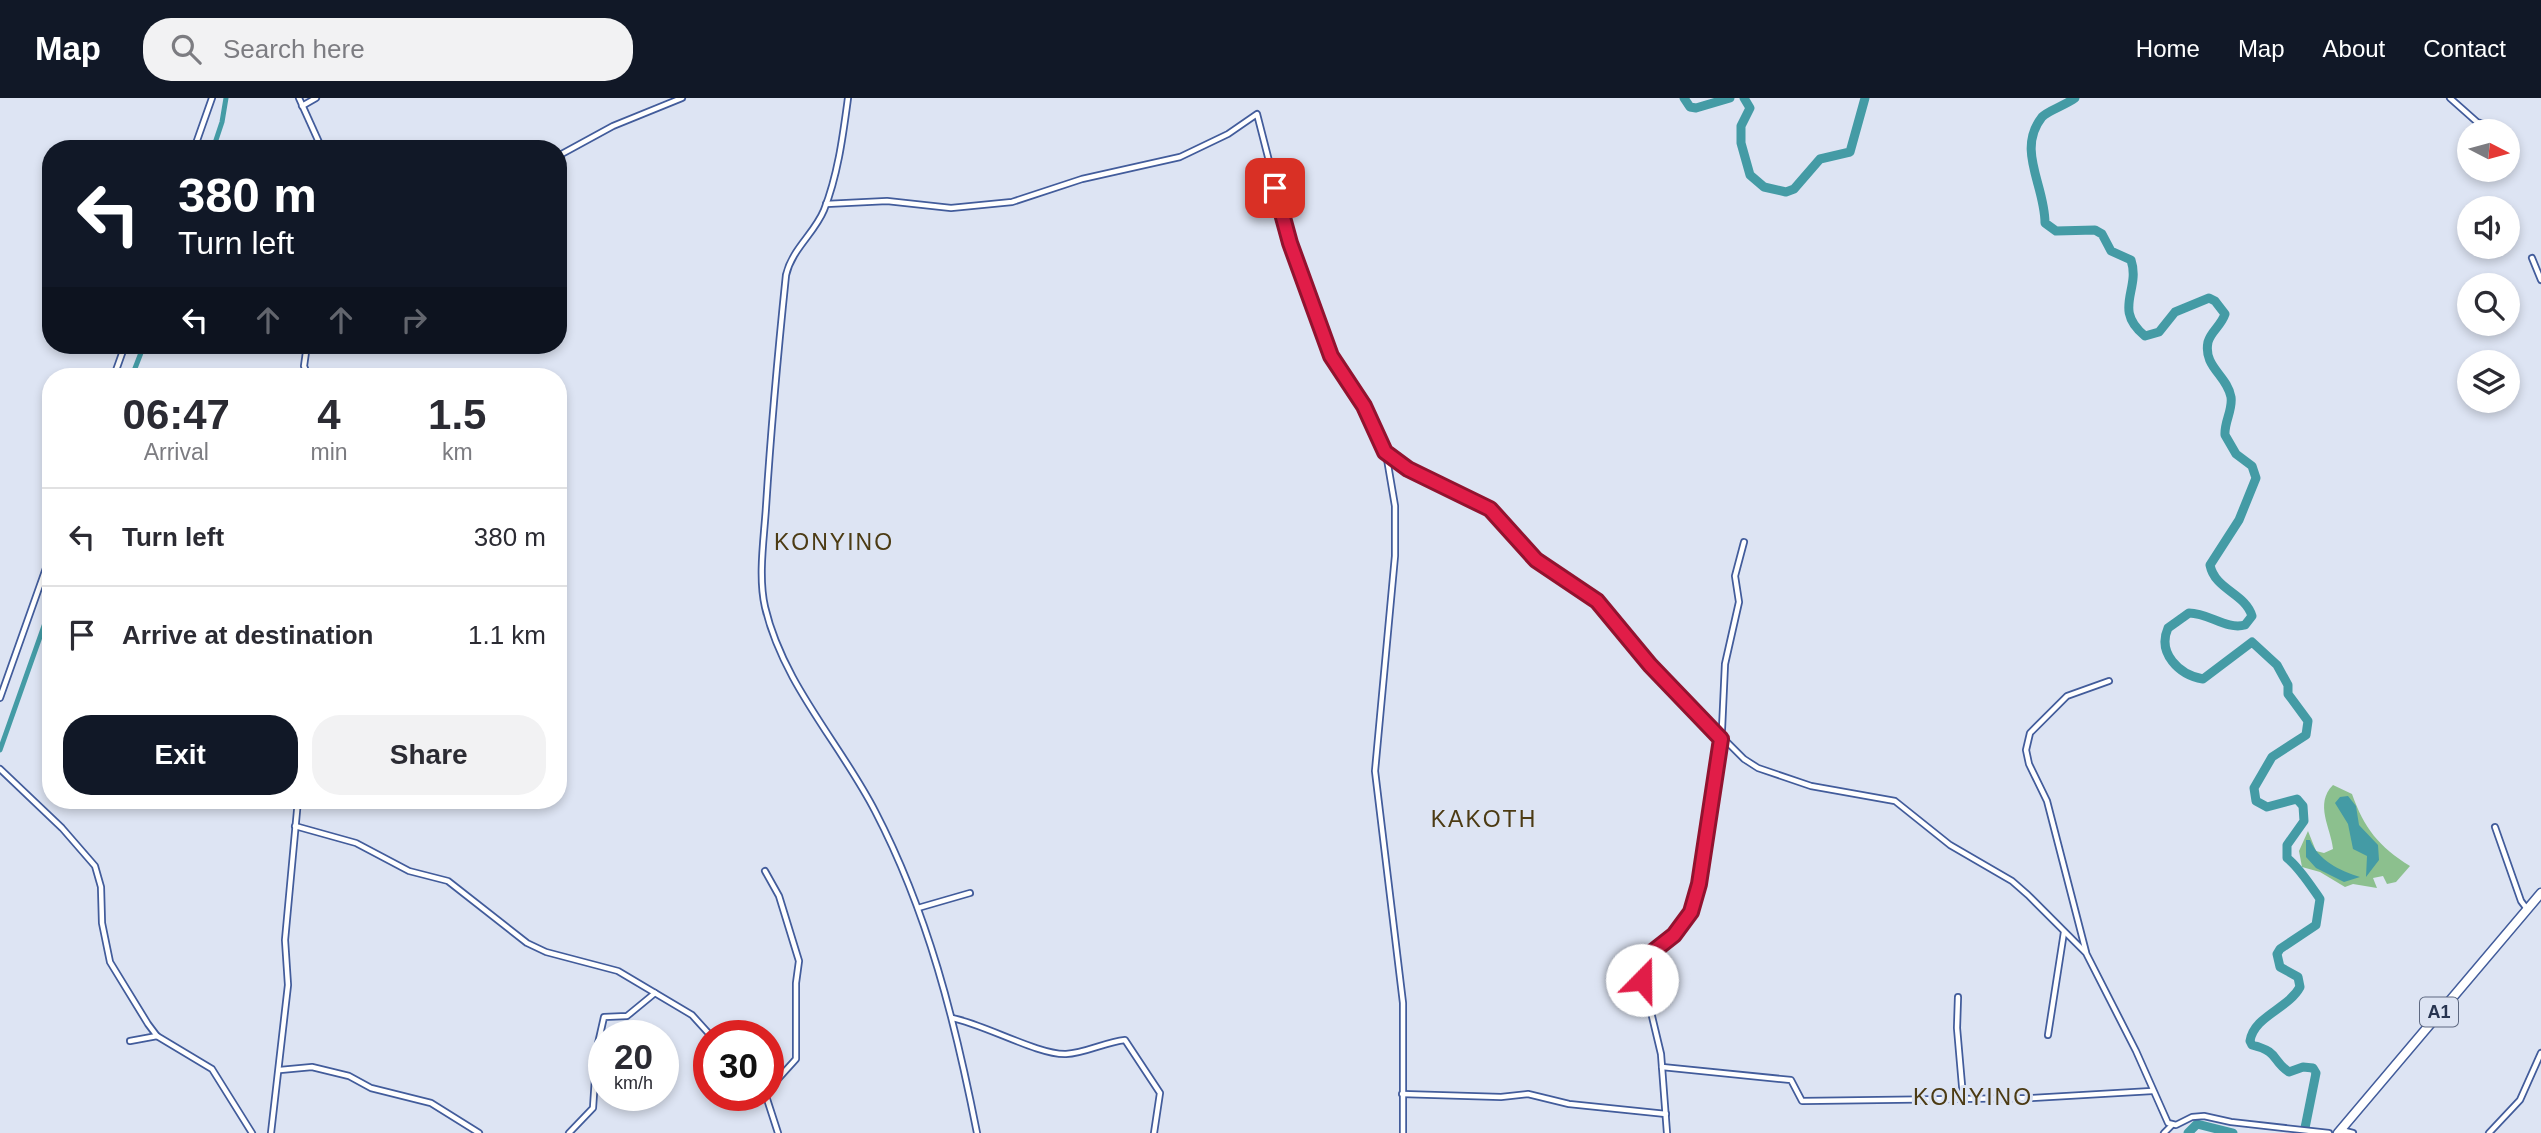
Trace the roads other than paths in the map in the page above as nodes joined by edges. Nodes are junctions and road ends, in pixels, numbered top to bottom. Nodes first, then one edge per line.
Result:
1 (212, 98) edge
2 (299, 98) edge
3 (316, 98) edge
4 (682, 98) edge
5 (848, 98) edge
6 (2452, 99) edge
7 (302, 106) junction
8 (2474, 119) edge
9 (197, 140) edge
10 (318, 140) edge
11 (567, 151) edge
12 (826, 204) junction
13 (2532, 258) dead end
14 (2541, 280) edge
15 (1385, 452) junction
16 (1744, 542) dead end
17 (42, 579) edge
18 (2109, 681) dead end
19 (0, 698) edge
20 (1721, 739) junction
21 (0, 769) edge
22 (42, 809) edge
23 (42, 809) edge
24 (297, 809) edge
25 (295, 826) junction
26 (2495, 827) dead end
27 (765, 871) dead end
28 (970, 893) dead end
29 (2541, 893) edge
30 (918, 908) junction
31 (2528, 909) junction
32 (2064, 931) junction
33 (2086, 953) junction
34 (655, 993) junction
35 (1958, 997) dead end
36 (952, 1018) junction
37 (697, 1020) edge
38 (2048, 1035) dead end
39 (157, 1036) junction
40 (130, 1041) dead end
41 (2541, 1053) edge
42 (1662, 1067) junction
43 (280, 1070) junction
44 (784, 1072) edge
45 (2152, 1091) dead end
46 (1402, 1094) junction
47 (1963, 1097) junction
48 (771, 1111) edge
49 (1666, 1114) junction
50 (2172, 1125) junction
51 (2339, 1131) edge
52 (252, 1133) edge
53 (271, 1133) edge
54 (479, 1133) edge
55 (569, 1133) edge
56 (778, 1133) edge
57 (977, 1133) edge
58 (1154, 1133) edge
59 (1403, 1133) edge
60 (1667, 1133) edge
61 (2164, 1133) edge
62 (2329, 1133) edge
63 (2353, 1133) edge
64 (2489, 1133) edge

1 - 9 street
2 - 7 street
3 - 7 street
4 - 11 street
5 - 12 street
6 - 8 street
7 - 10 street
12 - 15 street
12 - 30 street
13 - 14 street
15 - 20 street
15 - 46 street
16 - 20 street
17 - 19 street
18 - 33 street
20 - 32 street
20 - 42 street
21 - 22 street
23 - 39 street
24 - 25 street
25 - 34 street
25 - 43 street
26 - 31 street
27 - 44 street
28 - 30 street
29 - 31 highway, A1
30 - 36 street
31 - 51 highway, A1
32 - 33 street
32 - 38 street
33 - 50 street
34 - 37 street
34 - 55 street
35 - 47 street
36 - 57 street
36 - 58 street
39 - 40 street
39 - 52 street
41 - 64 street
42 - 47 street
42 - 49 street
43 - 53 street
43 - 54 street
45 - 47 street
46 - 49 street
46 - 59 street
48 - 56 street
49 - 60 street
50 - 61 street
50 - 62 street
51 - 63 street

